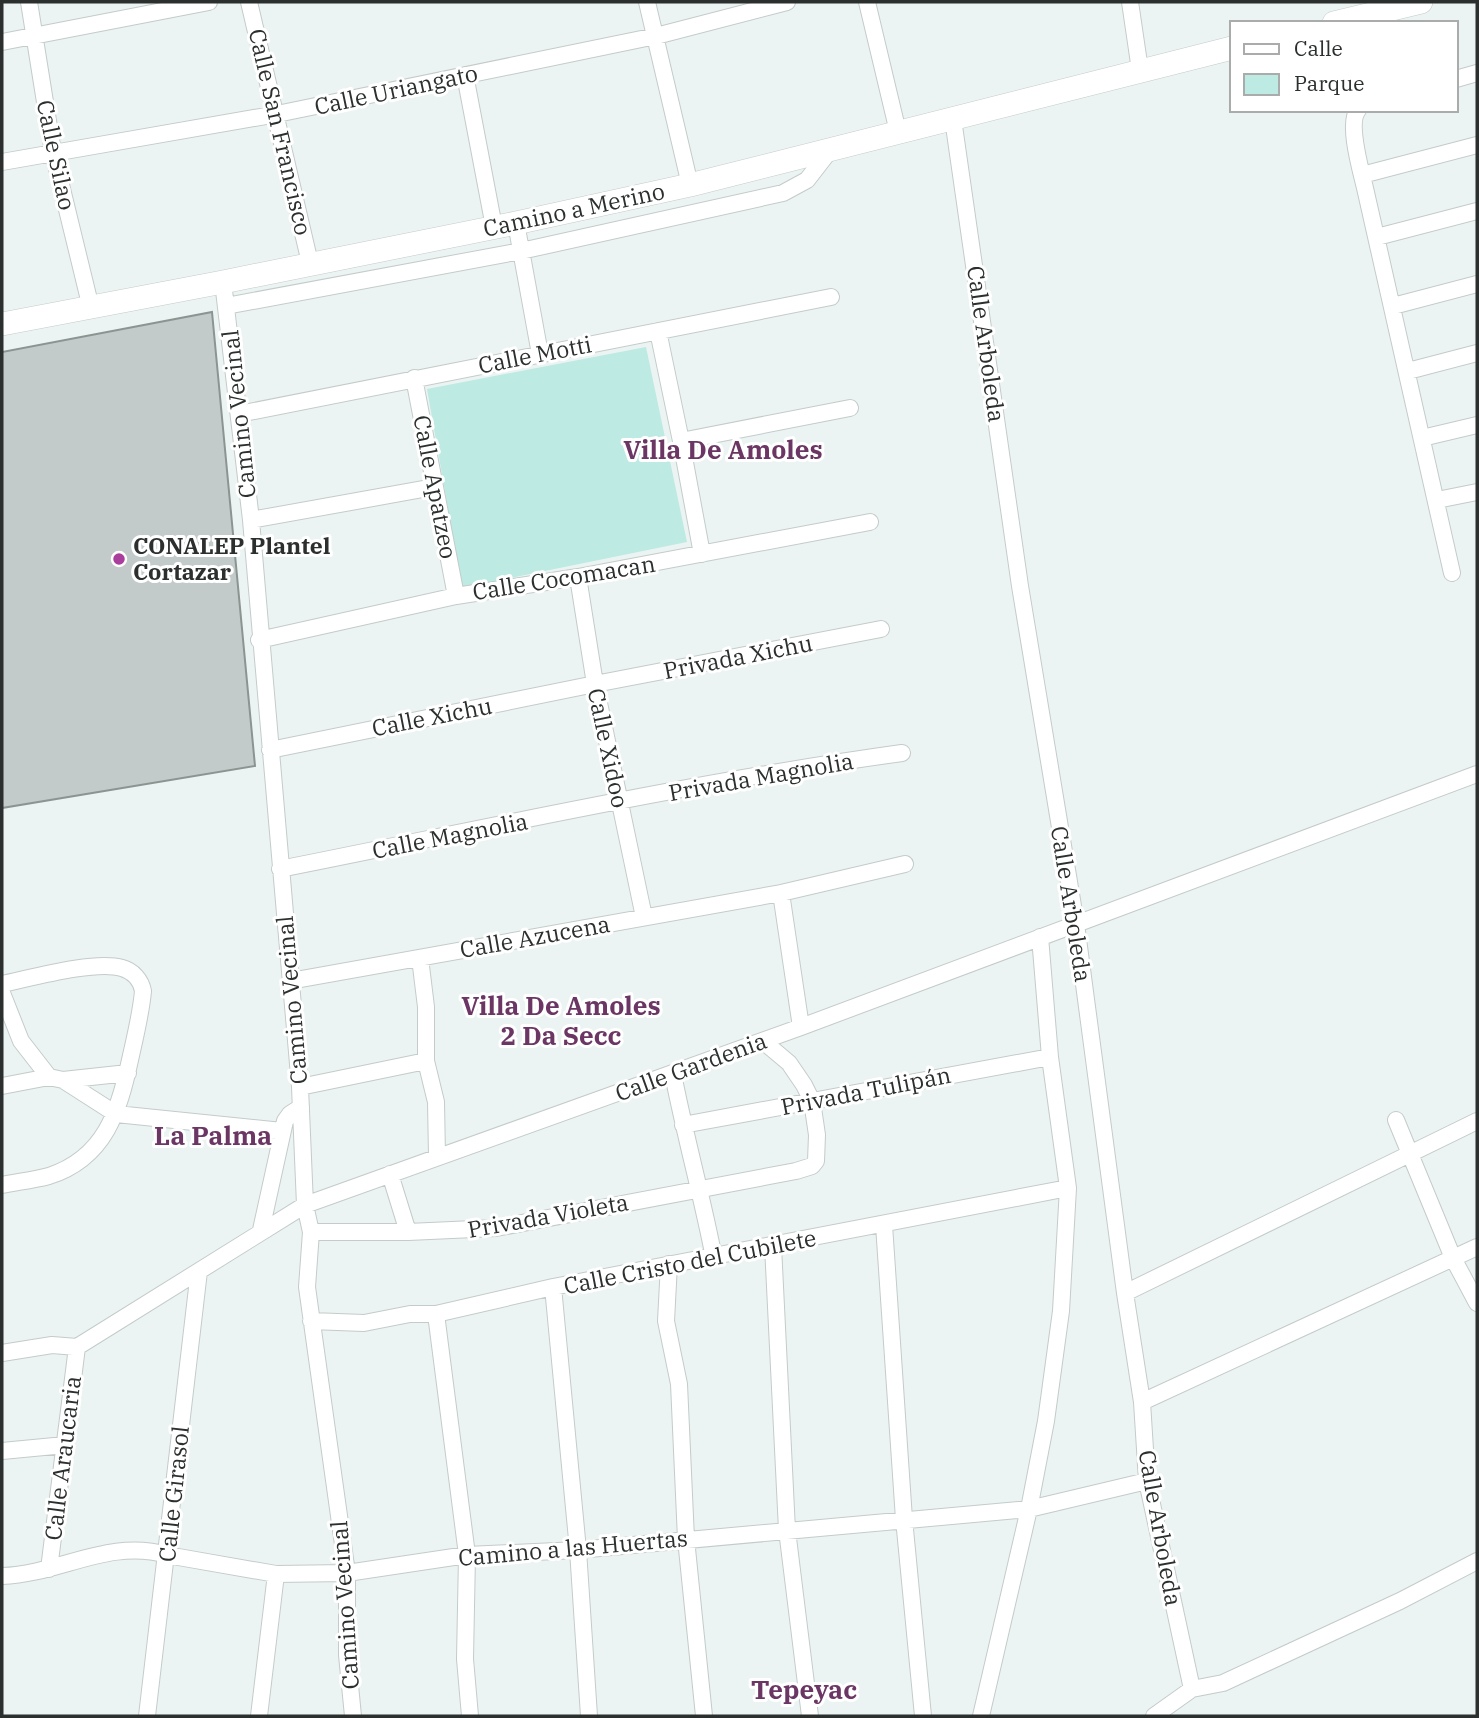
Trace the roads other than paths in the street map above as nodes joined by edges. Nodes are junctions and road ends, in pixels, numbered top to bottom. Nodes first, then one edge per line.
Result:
1 (29, 2) edge
2 (209, 2) edge
3 (249, 2) edge
4 (647, 2) edge
5 (787, 2) edge
6 (867, 2) edge
7 (1130, 2) edge
8 (1421, 2) edge
9 (1342, 21) edge
10 (34, 36) junction
11 (656, 37) junction
12 (2, 42) edge
13 (1230, 48) edge
14 (1140, 70) junction
15 (1477, 73) edge
16 (465, 75) junction
17 (1458, 78) edge
18 (1356, 112) edge
19 (277, 114) junction
20 (953, 119) junction
21 (898, 132) junction
22 (1477, 145) edge
23 (831, 149) junction
24 (53, 152) junction
25 (2, 162) edge
26 (1362, 174) junction
27 (690, 185) junction
28 (1477, 211) edge
29 (505, 225) junction
30 (1377, 237) junction
31 (521, 251) junction
32 (310, 263) junction
33 (223, 282) junction
34 (1477, 284) edge
35 (831, 297) dead end
36 (226, 306) junction
37 (1393, 306) junction
38 (91, 307) junction
39 (2, 324) edge
40 (658, 331) junction
41 (1477, 353) edge
42 (540, 354) junction
43 (1408, 371) junction
44 (414, 378) junction
45 (850, 408) dead end
46 (239, 414) junction
47 (1477, 425) edge
48 (1422, 438) junction
49 (681, 441) junction
50 (434, 487) junction
51 (1477, 492) edge
52 (1437, 500) junction
53 (251, 520) junction
54 (870, 522) dead end
55 (702, 554) junction
56 (1452, 573) dead end
57 (578, 577) junction
58 (456, 596) junction
59 (881, 629) dead end
60 (259, 640) junction
61 (595, 684) junction
62 (270, 750) junction
63 (902, 753) dead end
64 (1477, 774) edge
65 (620, 802) junction
66 (905, 864) dead end
67 (280, 869) junction
68 (781, 893) junction
69 (644, 917) junction
70 (1076, 924) junction
71 (1040, 937) junction
72 (420, 958) junction
73 (290, 981) junction
74 (2, 984) edge
75 (2, 993) edge
76 (801, 1027) junction
77 (763, 1041) junction
78 (1050, 1057) junction
79 (426, 1061) junction
80 (128, 1073) junction
81 (673, 1074) junction
82 (57, 1079) junction
83 (2, 1086) edge
84 (300, 1087) junction
85 (812, 1101) junction
86 (301, 1107) junction
87 (116, 1114) junction
88 (1396, 1120) dead end
89 (1477, 1121) edge
90 (683, 1125) junction
91 (282, 1131) junction
92 (1410, 1152) junction
93 (437, 1157) junction
94 (390, 1174) junction
95 (2, 1185) edge
96 (700, 1188) junction
97 (1068, 1188) junction
98 (305, 1205) junction
99 (884, 1225) junction
100 (261, 1230) junction
101 (311, 1233) junction
102 (408, 1233) junction
103 (773, 1246) junction
104 (1477, 1247) edge
105 (714, 1258) junction
106 (1453, 1258) junction
107 (669, 1264) junction
108 (199, 1270) junction
109 (553, 1287) junction
110 (1125, 1293) junction
111 (1477, 1303) edge
112 (436, 1314) junction
113 (311, 1321) junction
114 (76, 1346) junction
115 (2, 1353) edge
116 (1142, 1402) junction
117 (65, 1445) junction
118 (2, 1451) edge
119 (1147, 1481) junction
120 (1029, 1508) junction
121 (904, 1519) junction
122 (787, 1530) junction
123 (686, 1539) junction
124 (578, 1550) junction
125 (167, 1555) junction
126 (467, 1555) junction
127 (1477, 1561) edge
128 (49, 1569) junction
129 (348, 1573) junction
130 (276, 1574) junction
131 (2, 1576) edge
132 (1192, 1689) junction
133 (147, 1716) edge
134 (259, 1716) edge
135 (353, 1716) edge
136 (470, 1716) edge
137 (589, 1716) edge
138 (704, 1716) edge
139 (810, 1716) edge
140 (923, 1716) edge
141 (981, 1716) edge
142 (1154, 1716) edge

1 - 10 street, Calle Silao
2 - 10 street
3 - 19 street, Calle San Francisco
4 - 11 street
5 - 11 street, Calle Uriangato
6 - 21 street
7 - 14 street
8 - 9 street
10 - 12 street
10 - 24 street, Calle Silao
11 - 16 street, Calle Uriangato
11 - 27 street
13 - 14 street, Camino a Merino
14 - 20 street, Camino a Merino
15 - 17 street
16 - 19 street, Calle Uriangato
16 - 29 street
18 - 26 street
19 - 24 street, Calle Uriangato
19 - 32 street, Calle San Francisco
20 - 21 street, Camino a Merino
20 - 70 street, Calle Arboleda
21 - 23 street, Camino a Merino
22 - 26 street
23 - 27 street, Camino a Merino
23 - 31 street
24 - 25 street, Calle Uriangato
24 - 38 street, Calle Silao
26 - 30 street
27 - 29 street, Camino a Merino
28 - 30 street
29 - 31 street
29 - 32 street, Camino a Merino
30 - 37 street
31 - 36 street
31 - 42 street
32 - 33 street, Camino a Merino
33 - 36 street, Camino Vecinal
33 - 38 street, Camino a Merino
34 - 37 street
35 - 40 street, Calle Motti
36 - 46 street, Camino Vecinal
37 - 43 street
38 - 39 street, Camino a Merino
40 - 42 street, Calle Motti
40 - 49 street
41 - 43 street
42 - 44 street, Calle Motti
43 - 48 street
44 - 46 street, Calle Motti
44 - 50 street, Calle Apatzeo
45 - 49 street
46 - 53 street, Camino Vecinal
47 - 48 street
48 - 52 street
49 - 55 street
50 - 53 street
50 - 58 street, Calle Apatzeo
51 - 52 street
52 - 56 street
53 - 60 street, Camino Vecinal
54 - 55 street, Calle Cocomacan
55 - 57 street, Calle Cocomacan
57 - 58 street, Calle Cocomacan
57 - 61 street, Calle Xidoo
58 - 60 street, Calle Cocomacan
59 - 61 street, Privada Xichu
60 - 62 street, Camino Vecinal
61 - 62 street, Calle Xichu
61 - 65 street, Calle Xidoo
62 - 67 street, Camino Vecinal
63 - 65 street, Privada Magnolia
64 - 70 street, Calle Gardenia
65 - 67 street, Calle Magnolia
65 - 69 street, Calle Xidoo
66 - 68 street, Calle Azucena
67 - 73 street, Camino Vecinal
68 - 69 street, Calle Azucena
68 - 76 street
69 - 72 street, Calle Azucena
70 - 71 street, Calle Gardenia
70 - 110 street, Calle Arboleda
71 - 76 street, Calle Gardenia
71 - 78 street
72 - 73 street, Calle Azucena
72 - 79 street
73 - 84 street, Camino Vecinal
74 - 80 street
75 - 82 street
76 - 77 street, Calle Gardenia
77 - 81 street, Calle Gardenia
77 - 85 street
78 - 85 street, Privada Tulipán
78 - 97 street
79 - 84 street
79 - 93 street
80 - 82 street
80 - 87 street
81 - 90 street
81 - 93 street, Calle Gardenia
82 - 83 street
82 - 87 street
84 - 86 street, Camino Vecinal
85 - 90 street, Privada Tulipán
85 - 96 street, Privada Violeta
86 - 91 street
86 - 98 street, Camino Vecinal
87 - 91 street
87 - 95 street
88 - 92 street
89 - 92 street
90 - 96 street
91 - 100 street
92 - 106 street
92 - 110 street
93 - 94 street, Calle Gardenia
94 - 98 street, Calle Gardenia
94 - 102 street
96 - 102 street, Privada Violeta
96 - 105 street
97 - 99 street, Calle Cristo del Cubilete
97 - 120 street
98 - 100 street, Calle Gardenia
98 - 101 street, Camino Vecinal
99 - 103 street, Calle Cristo del Cubilete
99 - 121 street
100 - 108 street, Calle Gardenia
101 - 102 street, Privada Violeta
101 - 113 street, Camino Vecinal
103 - 105 street, Calle Cristo del Cubilete
103 - 122 street
104 - 106 street
105 - 107 street, Calle Cristo del Cubilete
106 - 111 street
106 - 116 street
107 - 109 street, Calle Cristo del Cubilete
107 - 123 street
108 - 114 street, Calle Gardenia
108 - 125 street, Calle Girasol
109 - 112 street, Calle Cristo del Cubilete
109 - 124 street
110 - 116 street, Calle Arboleda
112 - 113 street, Calle Cristo del Cubilete
112 - 126 street
113 - 129 street, Camino Vecinal
114 - 115 street
114 - 117 street, Calle Araucaria
116 - 119 street, Calle Arboleda
117 - 118 street
117 - 128 street, Calle Araucaria
119 - 120 street, Camino a las Huertas
119 - 132 street, Calle Arboleda
120 - 121 street, Camino a las Huertas
120 - 141 street
121 - 122 street, Camino a las Huertas
121 - 140 street
122 - 123 street, Camino a las Huertas
122 - 139 street
123 - 124 street, Camino a las Huertas
123 - 138 street
124 - 126 street, Camino a las Huertas
124 - 137 street
125 - 128 street, Camino a las Huertas
125 - 130 street, Camino a las Huertas
125 - 133 street, Calle Girasol
126 - 129 street, Camino a las Huertas
126 - 136 street
127 - 132 street
128 - 131 street, Camino a las Huertas
129 - 130 street, Camino a las Huertas
129 - 135 street, Camino Vecinal
130 - 134 street
132 - 142 street

